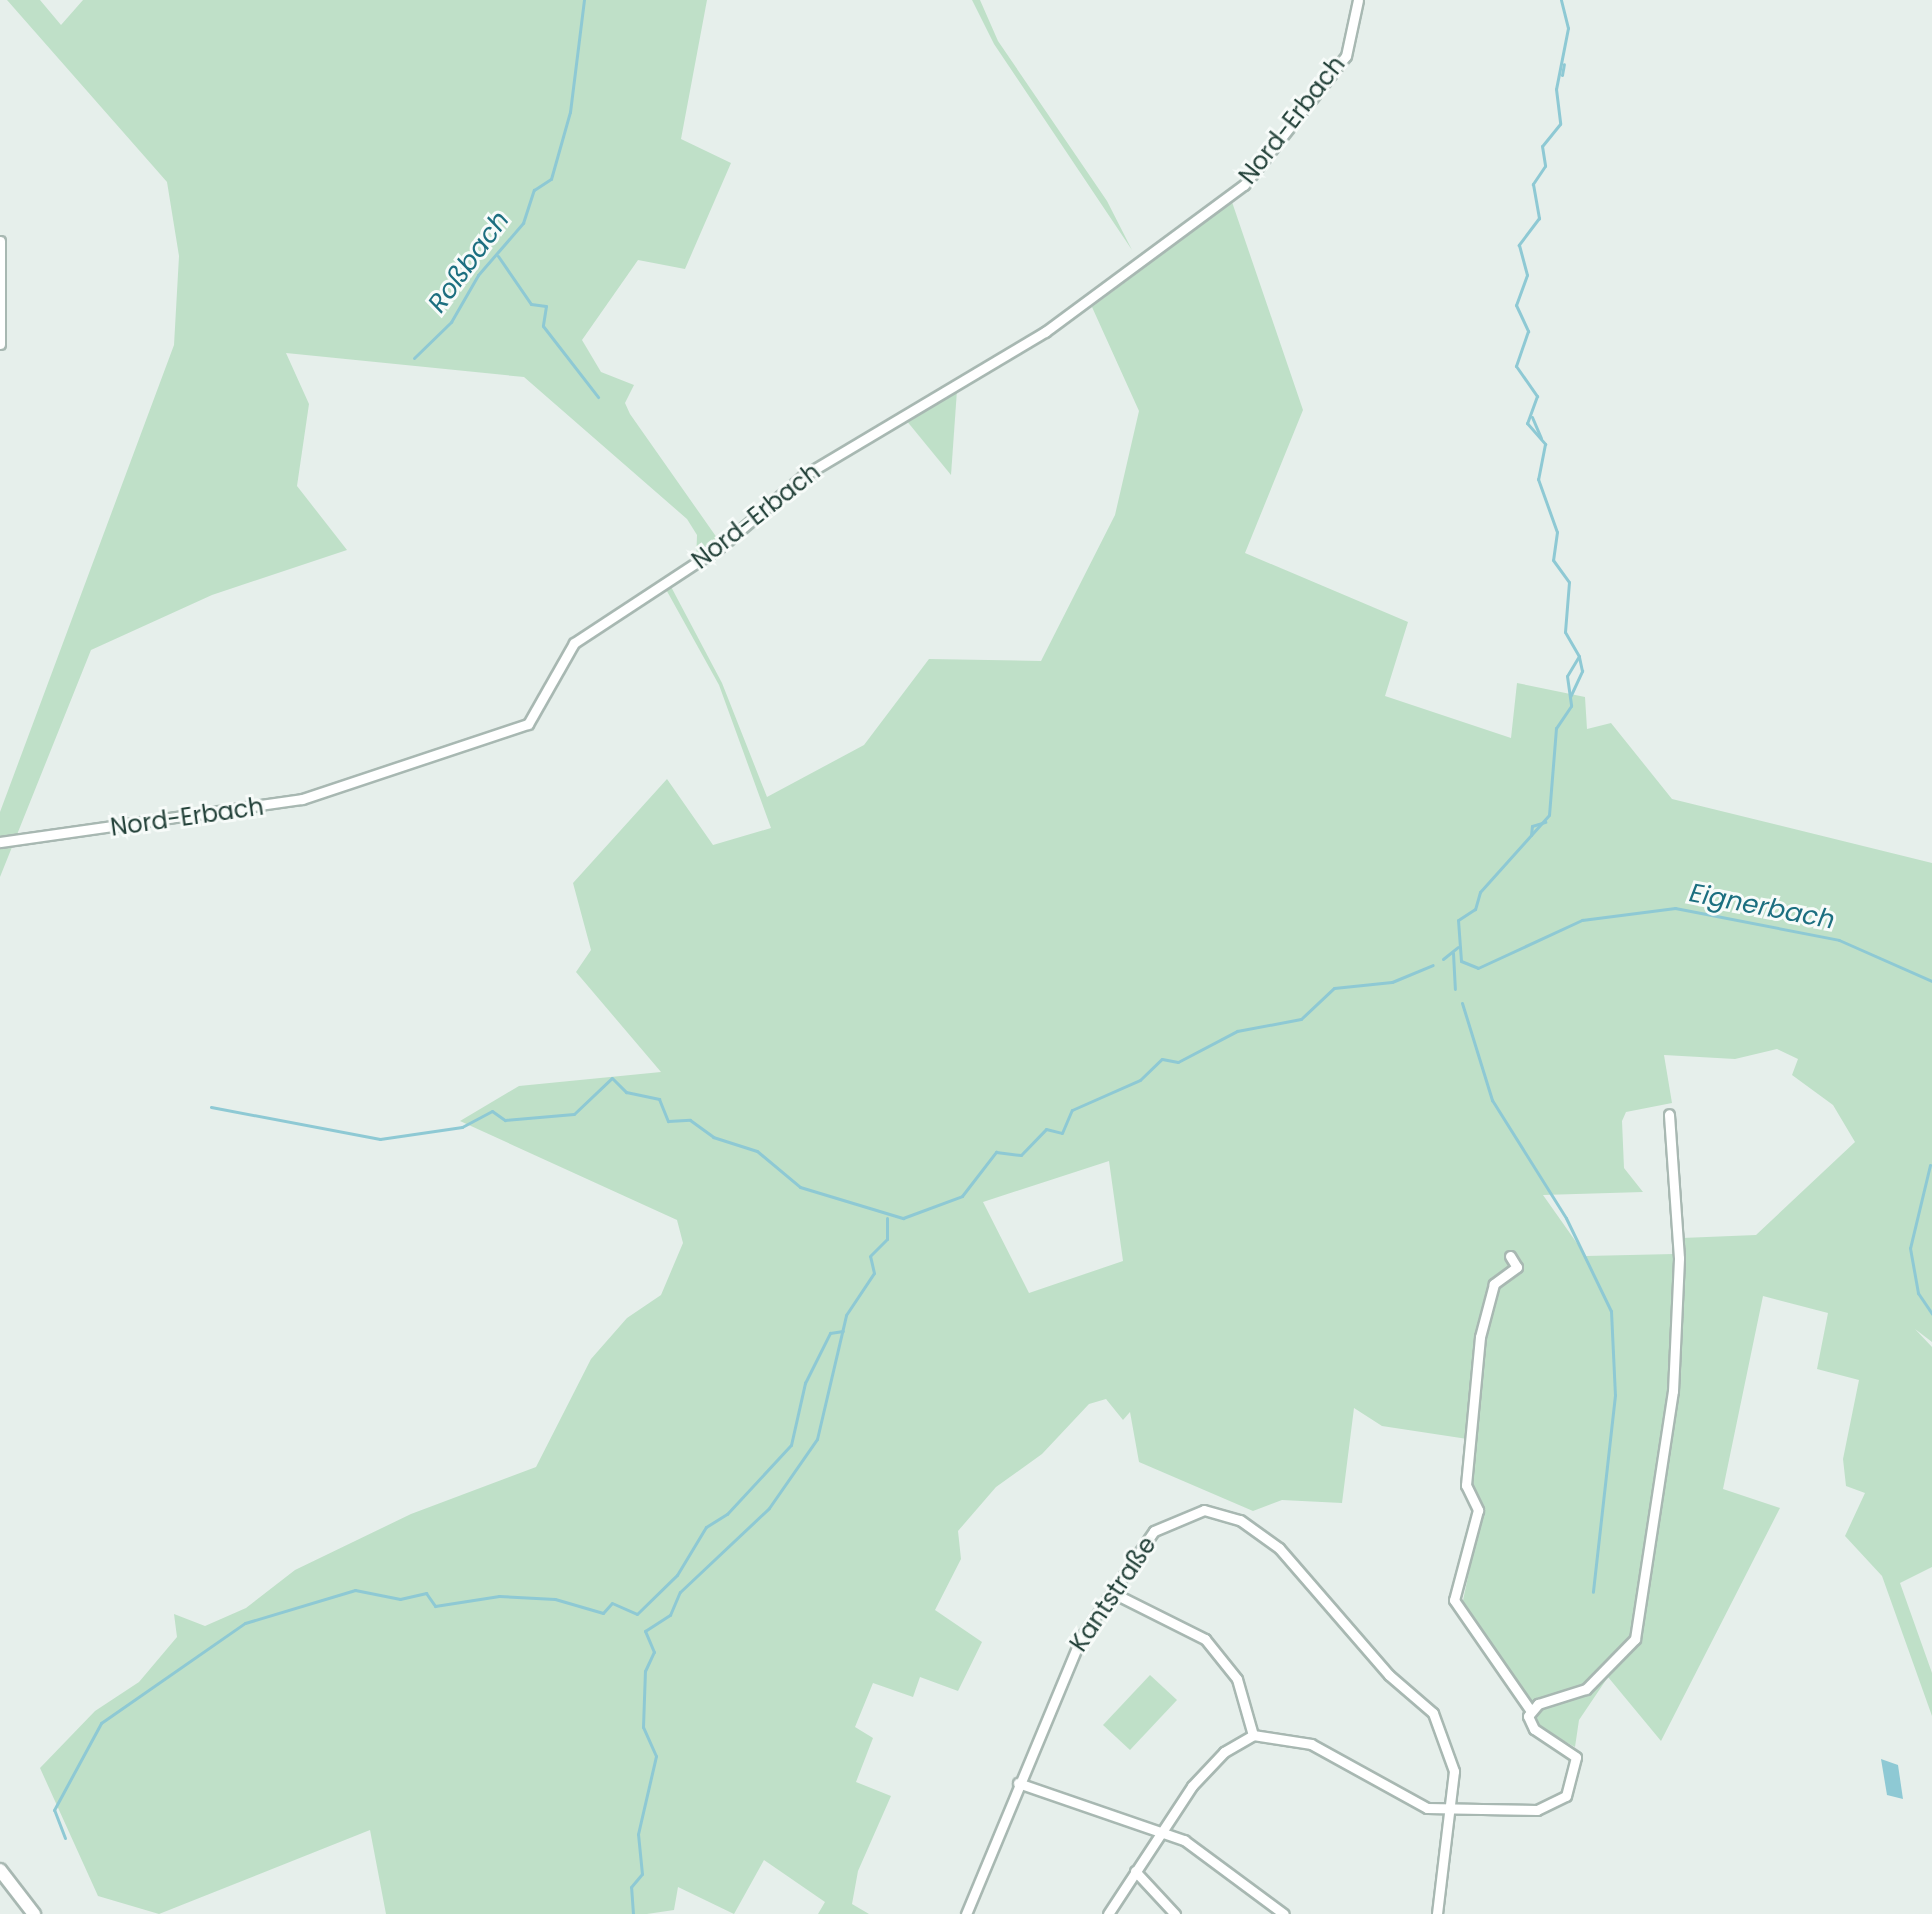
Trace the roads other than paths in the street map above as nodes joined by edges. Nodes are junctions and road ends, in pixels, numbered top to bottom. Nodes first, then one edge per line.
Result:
1 (1358, 0) edge
2 (0, 241) edge
3 (0, 344) edge
4 (0, 842) edge
5 (1669, 1114) dead end
6 (1510, 1256) dead end
7 (1113, 1593) junction
8 (1531, 1711) junction
9 (1253, 1735) junction
10 (1018, 1783) junction
11 (1451, 1810) junction
12 (1162, 1830) junction
13 (1135, 1871) junction
14 (2, 1872) edge
15 (34, 1914) edge
16 (966, 1914) edge
17 (1108, 1914) edge
18 (1175, 1914) edge
19 (1284, 1914) edge
20 (1437, 1914) edge

1 - 4 street, Nord-Erbach
2 - 3 street
5 - 8 street
6 - 8 street
7 - 9 street
7 - 10 street, Kantstraße
7 - 11 street, Kantstraße
8 - 11 street
9 - 11 street
9 - 12 street
10 - 12 street
10 - 16 street, Kantstraße
11 - 20 street, Kantstraße
12 - 13 street
12 - 19 street
13 - 17 street
13 - 18 street
14 - 15 main road

